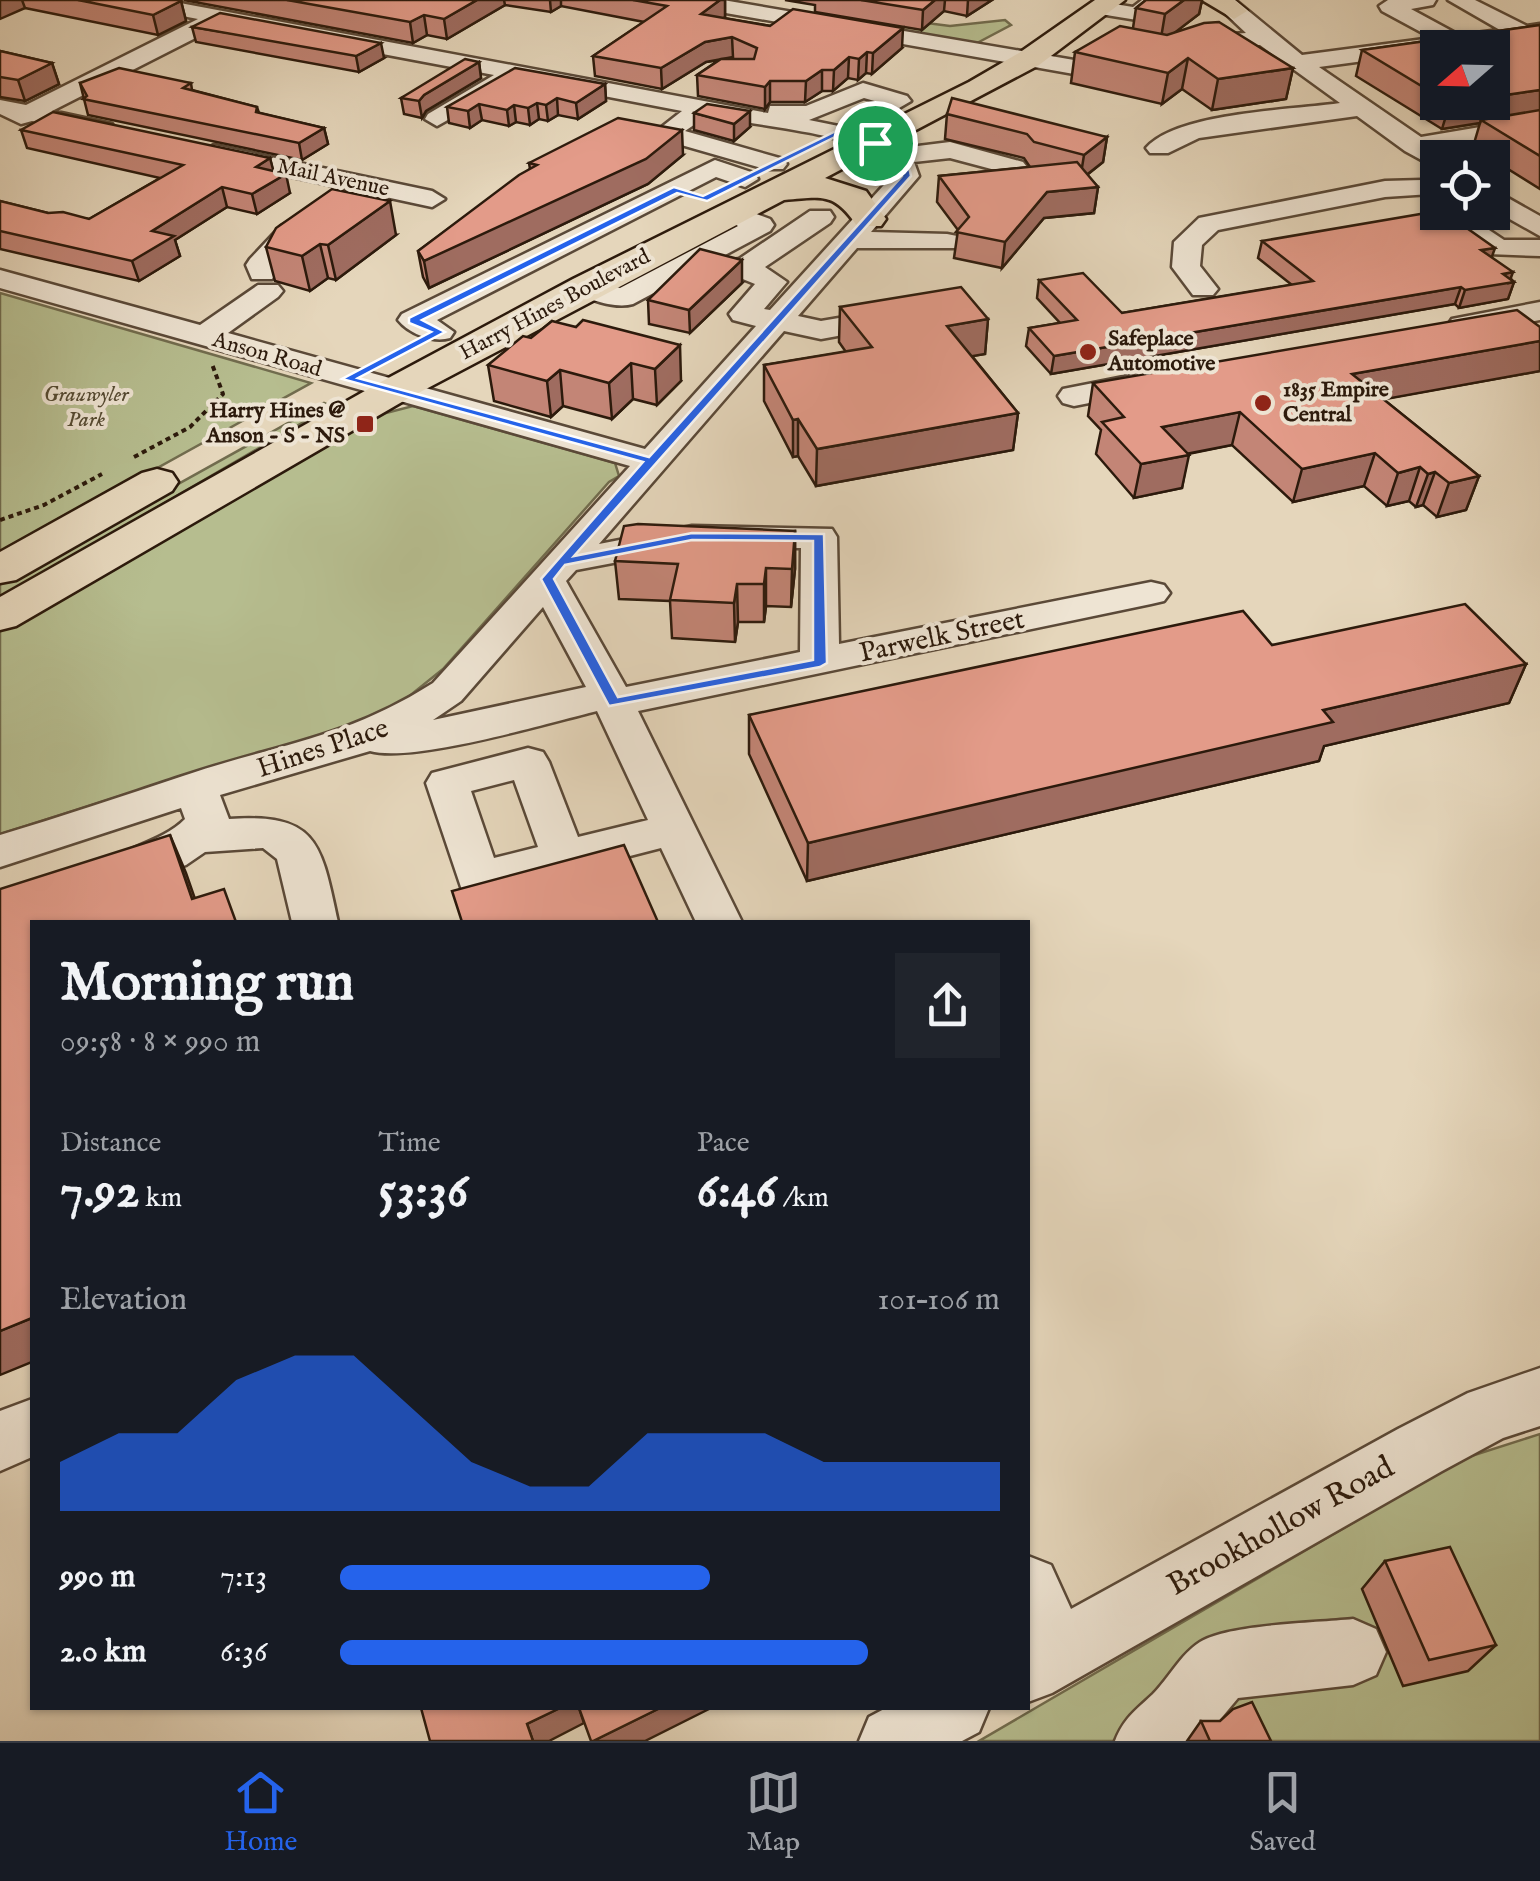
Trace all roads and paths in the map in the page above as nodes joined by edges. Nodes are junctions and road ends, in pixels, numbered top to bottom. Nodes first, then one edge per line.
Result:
1 (130, 0) edge
2 (686, 0) edge
3 (1459, 0) edge
4 (1496, 0) edge
5 (1150, 1) edge
6 (1225, 4) edge
7 (1416, 5) edge
8 (220, 17) junction
9 (1087, 29) edge
10 (1534, 29) edge
11 (1433, 30) edge
12 (1472, 30) edge
13 (1265, 38) junction
14 (1420, 51) edge
15 (1420, 54) edge
16 (1162, 55) edge
17 (1006, 61) junction
18 (1297, 63) junction
19 (515, 71) junction
20 (1320, 80) junction
21 (706, 101) junction
22 (0, 107) edge
23 (1360, 108) junction
24 (29, 113) junction
25 (438, 119) dead end
26 (1540, 124) edge
27 (0, 128) edge
28 (811, 129) junction
29 (133, 135) edge
30 (1414, 146) junction
31 (188, 147) edge
32 (1158, 148) dead end
33 (886, 150) junction
34 (1420, 150) edge
35 (1014, 167) edge
36 (757, 171) junction
37 (1420, 194) edge
38 (432, 199) dead end
39 (1510, 209) edge
40 (695, 210) junction
41 (408, 220) dead end
42 (1540, 228) edge
43 (859, 230) junction
44 (1475, 230) edge
45 (947, 242) dead end
46 (1540, 248) edge
47 (607, 250) junction
48 (685, 266) junction
49 (744, 268) junction
50 (0, 279) edge
51 (586, 288) junction
52 (1203, 288) dead end
53 (1540, 312) edge
54 (920, 313) edge
55 (777, 321) junction
56 (1443, 329) edge
57 (204, 346) junction
58 (1171, 378) edge
59 (348, 379) junction
60 (394, 391) junction
61 (1074, 396) dead end
62 (299, 406) dead end
63 (130, 459) dead end
64 (651, 461) junction
65 (186, 467) dead end
66 (113, 468) dead end
67 (0, 520) edge
68 (0, 570) edge
69 (554, 571) junction
70 (1151, 593) dead end
71 (0, 616) edge
72 (820, 663) junction
73 (612, 699) junction
74 (353, 745) junction
75 (196, 788) junction
76 (674, 829) junction
77 (197, 837) junction
78 (0, 851) edge
79 (564, 857) edge
80 (76, 885) edge
81 (314, 920) edge
82 (717, 920) edge
83 (1540, 1397) edge
84 (30, 1429) edge
85 (0, 1442) edge
86 (1030, 1598) edge
87 (1353, 1652) dead end
88 (1042, 1660) edge
89 (951, 1710) edge
90 (893, 1741) edge
91 (1149, 1741) edge

1 - 8 street
2 - 17 street
3 - 10 street
4 - 10 street
5 - 6 street
5 - 9 street
6 - 13 street
7 - 11 street
7 - 12 street
8 - 19 street
8 - 24 street
9 - 17 main road, Harry Hines Boulevard
13 - 16 street
13 - 18 street
14 - 18 street
15 - 20 street
17 - 28 main road, Harry Hines Boulevard
17 - 33 main road, Harry Hines Boulevard
18 - 20 street
19 - 21 street
19 - 25 street
20 - 23 street
21 - 28 street
21 - 36 street
22 - 24 street
23 - 30 street
23 - 32 street
24 - 27 street
24 - 29 street
26 - 30 street
28 - 33 street
28 - 36 main road, Harry Hines Boulevard
28 - 36 street
30 - 34 street
31 - 38 street, Mail Avenue
33 - 35 street
33 - 36 main road, Harry Hines Boulevard
33 - 43 street, Hines Place
36 - 40 main road, Harry Hines Boulevard
36 - 40 street
36 - 43 main road
37 - 52 street
39 - 42 street
40 - 47 main road, Harry Hines Boulevard
40 - 47 main road, Harry Hines Boulevard
40 - 48 street
40 - 49 street
41 - 57 street
43 - 45 street
43 - 55 street, Hines Place
44 - 46 street
47 - 48 street
47 - 51 main road, Harry Hines Boulevard
47 - 59 main road, Harry Hines Boulevard
48 - 49 street
48 - 51 street
49 - 55 street
50 - 57 street, Anson Road
51 - 60 main road, Harry Hines Boulevard
53 - 56 street
54 - 55 street
55 - 64 street, Hines Place
57 - 59 street, Anson Road
57 - 63 path
58 - 61 street
59 - 60 street, Anson Road
59 - 62 main road, Harry Hines Boulevard
60 - 64 street, Anson Road
60 - 71 main road, Harry Hines Boulevard
64 - 69 street, Hines Place
65 - 68 main road
66 - 67 path
69 - 72 street
69 - 73 street
69 - 74 street, Hines Place
70 - 72 street, Parwelk Street
72 - 73 street, Parwelk Street
73 - 74 street
73 - 76 street
74 - 75 street, Hines Place
75 - 77 street
75 - 78 street, Hines Place
76 - 79 street
76 - 82 street
77 - 80 street
77 - 81 street
83 - 88 street, Brookhollow Road
84 - 85 street
86 - 88 street
87 - 91 street
89 - 90 street

